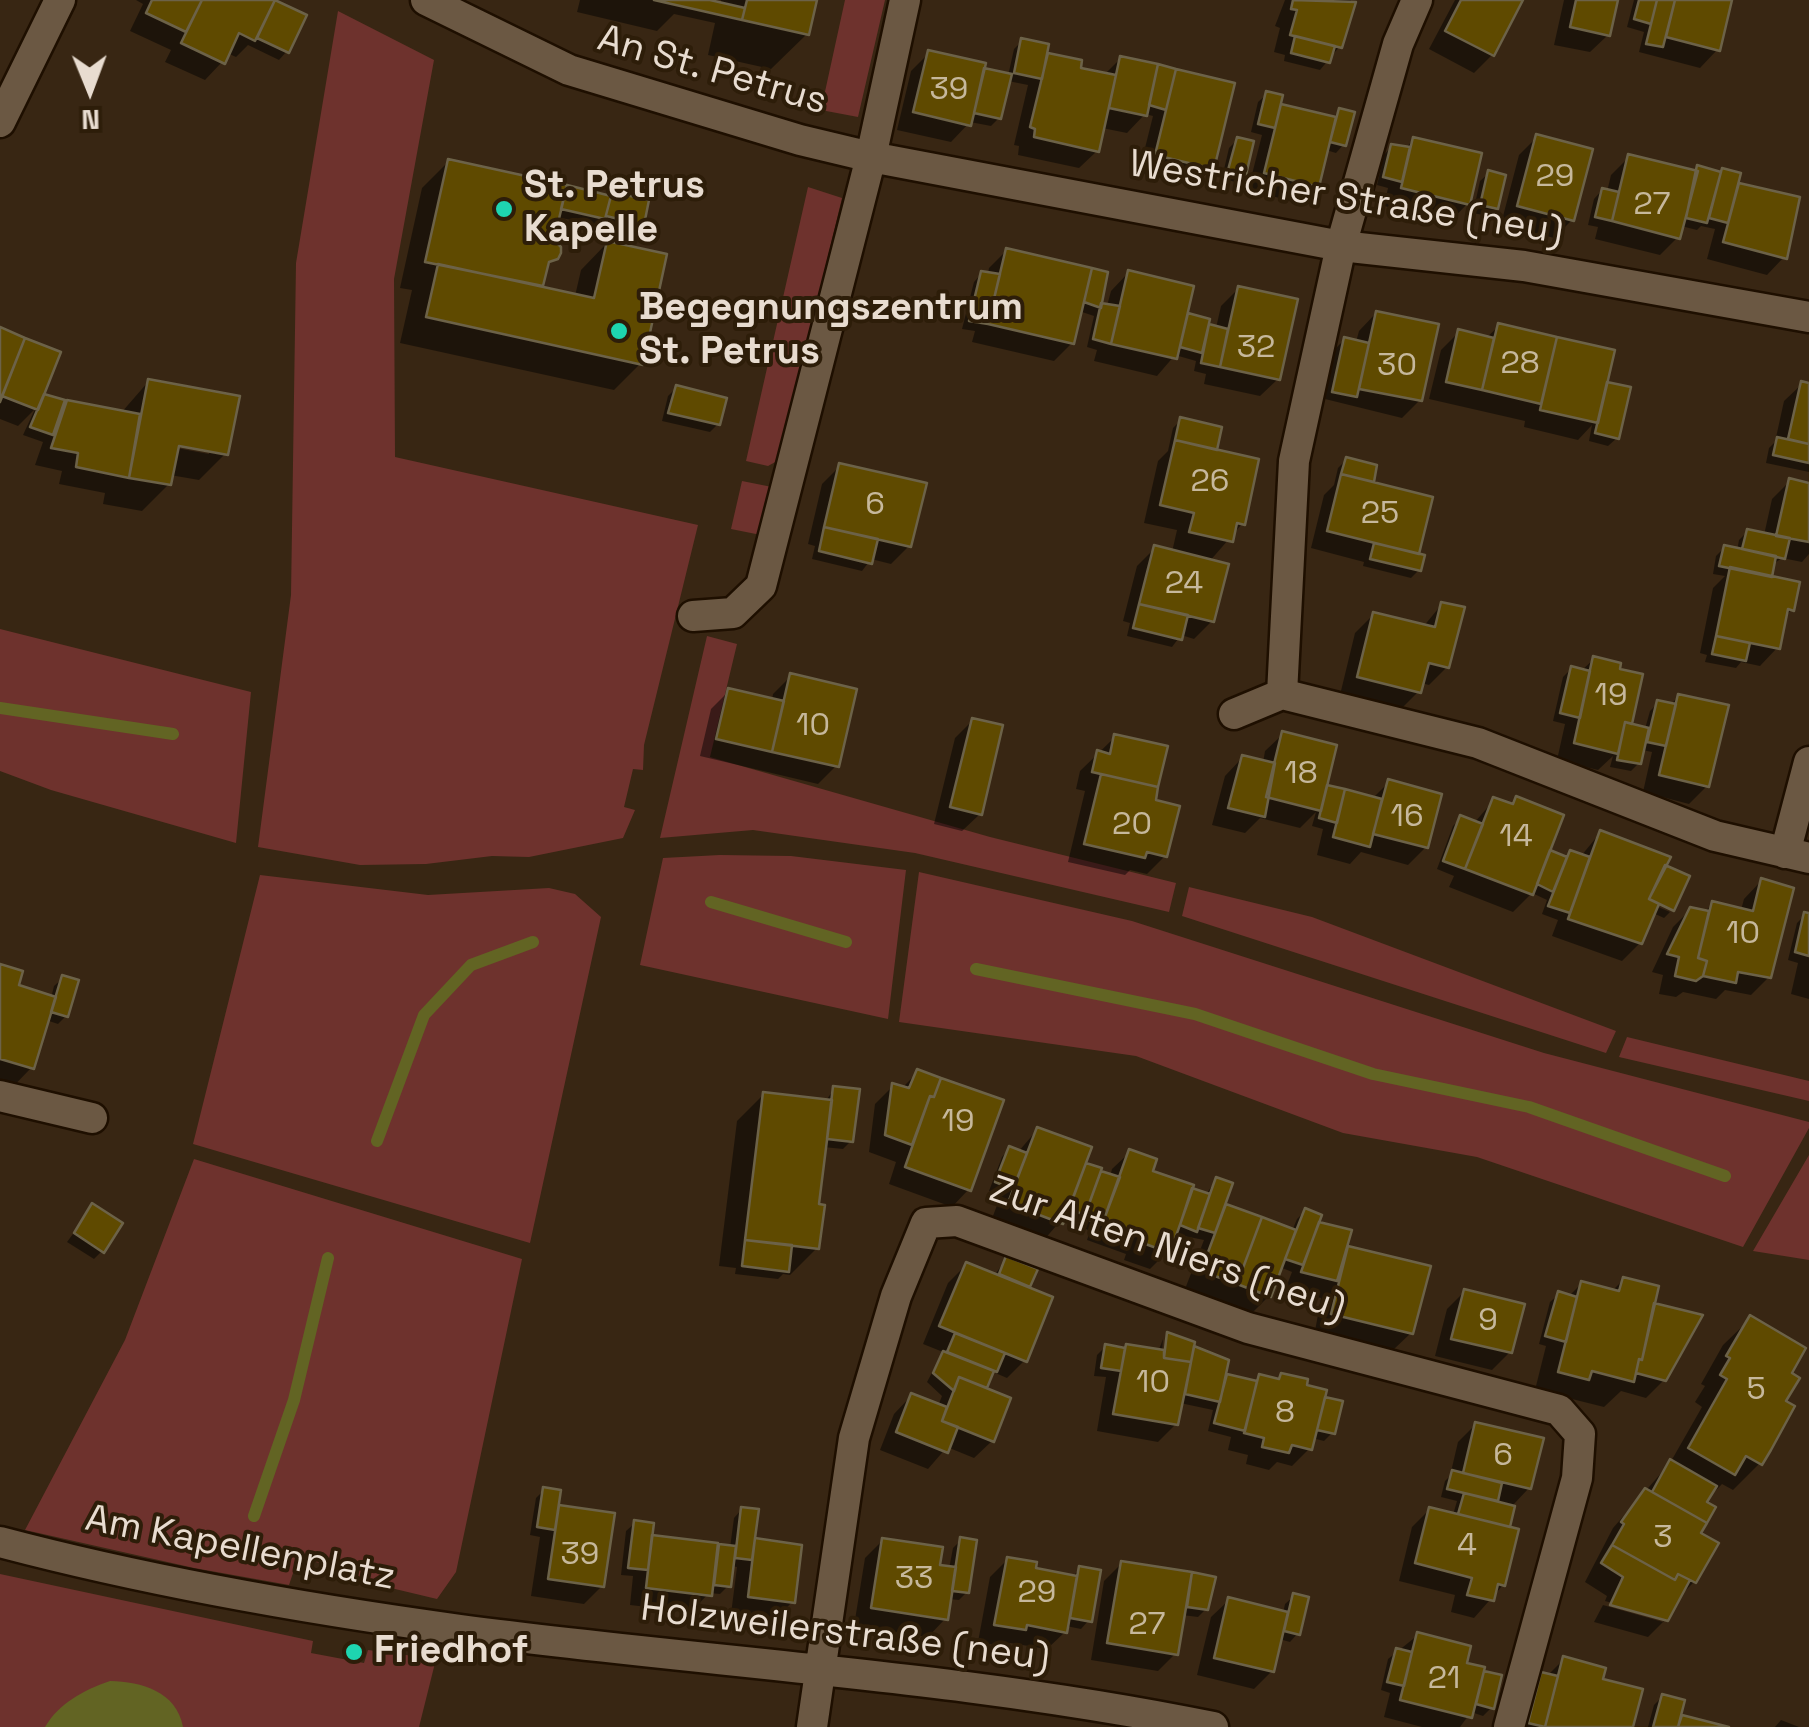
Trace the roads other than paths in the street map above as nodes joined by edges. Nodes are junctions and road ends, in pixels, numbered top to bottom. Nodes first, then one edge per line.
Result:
1 (60, 0) edge
2 (426, 0) edge
3 (905, 0) edge
4 (1418, 0) edge
5 (0, 122) edge
6 (871, 157) junction
7 (1341, 246) junction
8 (1809, 317) edge
9 (693, 616) dead end
10 (1282, 694) junction
11 (1234, 714) dead end
12 (1809, 762) edge
13 (1797, 855) edge
14 (0, 1096) edge
15 (92, 1118) dead end
16 (0, 1542) edge
17 (466, 1630) joint
18 (820, 1668) junction
19 (812, 1727) edge
20 (1213, 1727) edge
21 (1509, 1727) edge

1 - 5 street
2 - 6 street, An St. Petrus
3 - 6 street
4 - 7 street
6 - 7 street, Westricher Straße (neu)
6 - 9 street
7 - 8 street, Westricher Straße (neu)
7 - 10 street
10 - 11 street
10 - 13 street
12 - 13 street
14 - 15 street
16 - 17 street, Am Kapellenplatz
17 - 18 street, Holzweilerstraße (neu)
18 - 19 street
18 - 20 street, Holzweilerstraße (neu)
18 - 21 street, Zur Alten Niers (neu)

